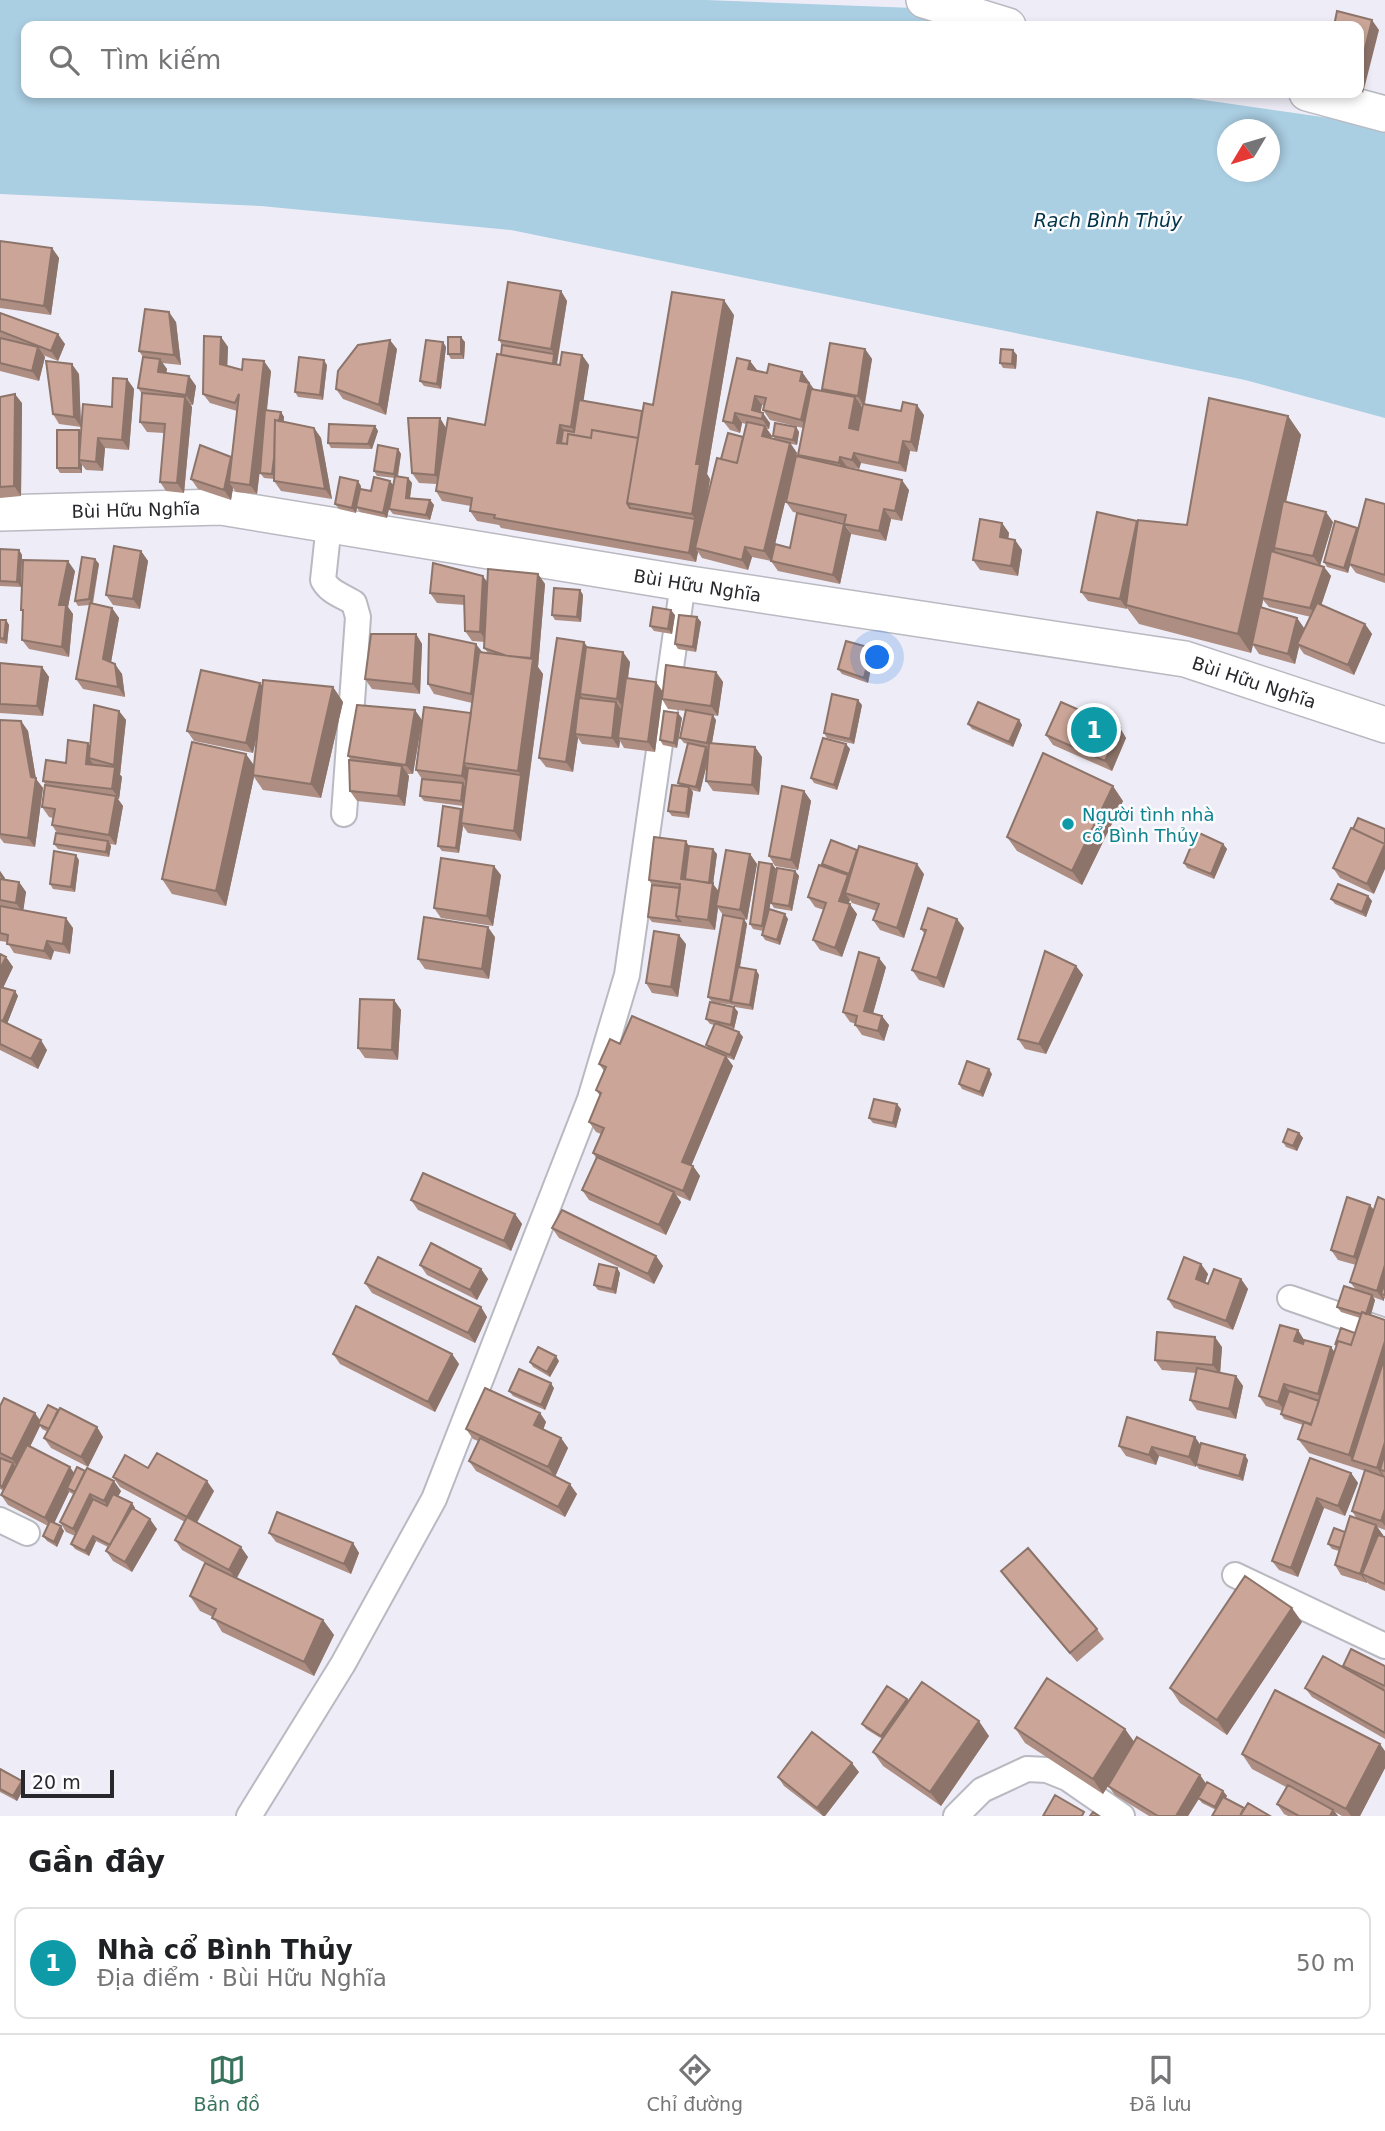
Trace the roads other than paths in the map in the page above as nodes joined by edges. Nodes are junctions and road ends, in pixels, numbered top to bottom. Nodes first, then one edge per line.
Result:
1 (925, 0) edge
2 (992, 21) edge
3 (1326, 98) edge
4 (1385, 114) edge
5 (0, 513) edge
6 (330, 524) junction
7 (683, 583) junction
8 (1385, 725) edge
9 (344, 814) dead end
10 (1290, 1298) dead end
11 (1385, 1331) edge
12 (0, 1520) edge
13 (27, 1534) dead end
14 (1235, 1575) dead end
15 (1385, 1646) edge
16 (249, 1816) edge
17 (956, 1816) edge
18 (1122, 1816) edge

1 - 2 street
3 - 4 street
5 - 6 street, Bùi Hữu Nghĩa
6 - 7 street, Bùi Hữu Nghĩa
6 - 9 street
7 - 8 street, Bùi Hữu Nghĩa
7 - 16 street
10 - 11 street
12 - 13 street
14 - 15 street
17 - 18 street

